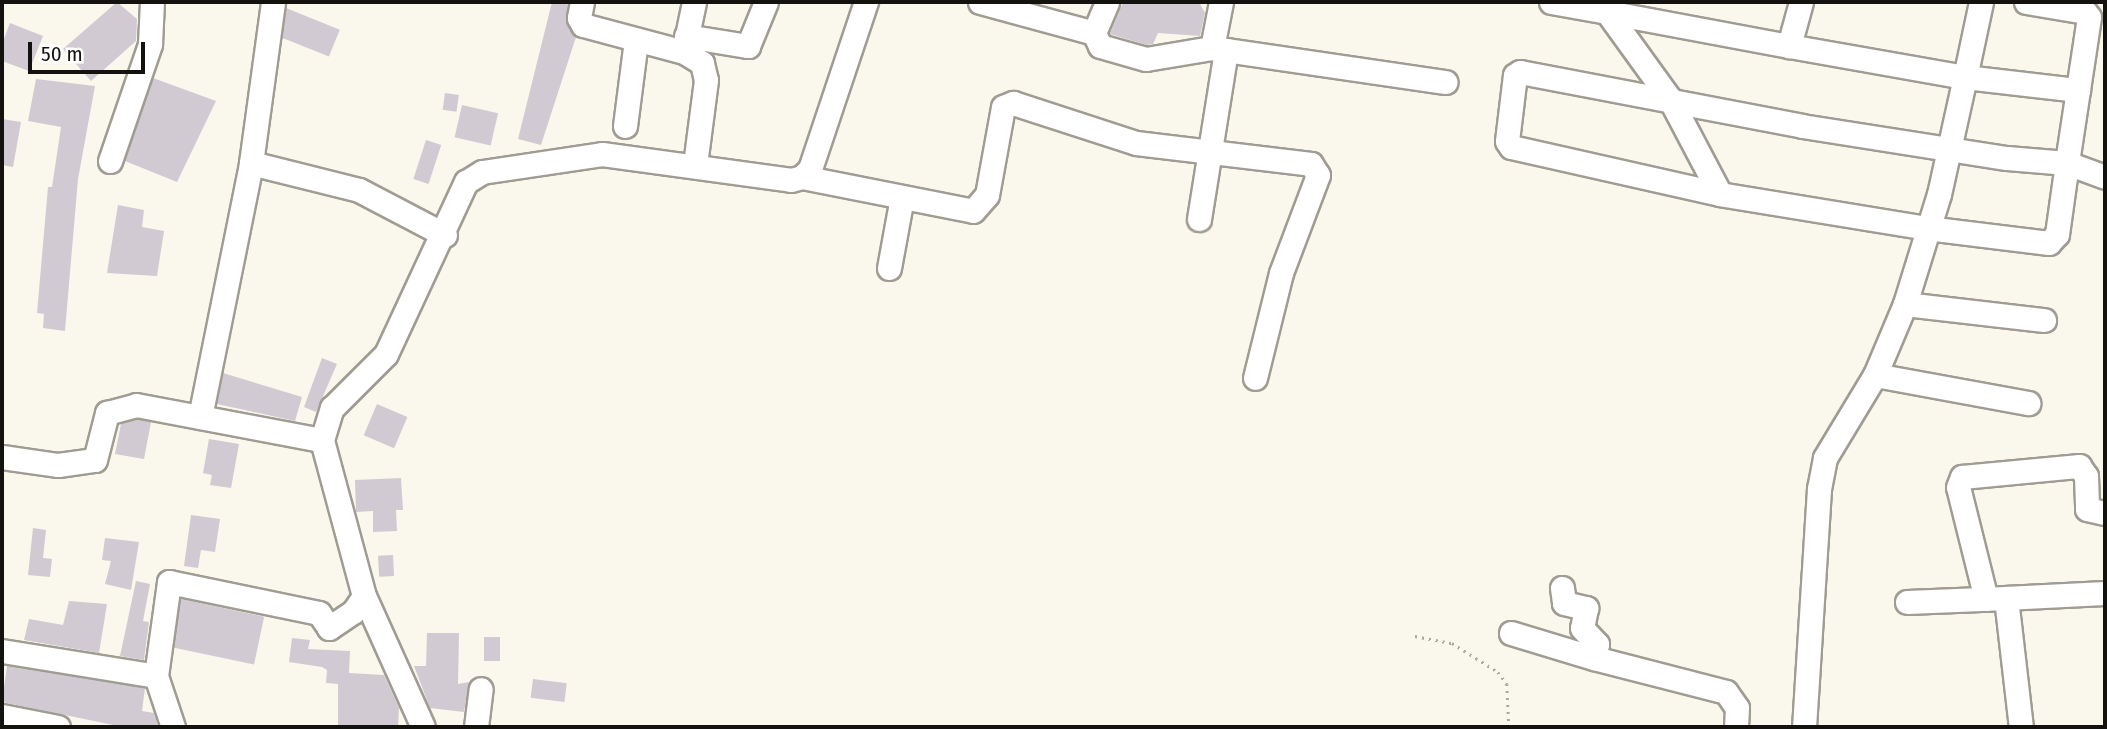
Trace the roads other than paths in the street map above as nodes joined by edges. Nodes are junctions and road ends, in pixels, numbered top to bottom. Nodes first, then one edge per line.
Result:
1 (152, 2) edge
2 (273, 2) edge
3 (582, 2) edge
4 (694, 2) edge
5 (766, 2) edge
6 (866, 2) edge
7 (980, 2) edge
8 (1107, 2) edge
9 (1222, 2) edge
10 (1551, 2) edge
11 (1801, 2) edge
12 (1981, 2) edge
13 (2026, 2) edge
14 (1603, 7) edge
15 (1636, 8) edge
16 (1094, 33) junction
17 (636, 40) junction
18 (685, 44) junction
19 (1788, 46) junction
20 (1219, 49) junction
21 (1965, 77) junction
22 (1446, 82) dead end
23 (2078, 90) junction
24 (1670, 99) junction
25 (625, 126) dead end
26 (1948, 149) junction
27 (1213, 151) junction
28 (110, 161) dead end
29 (251, 163) junction
30 (2067, 163) junction
31 (695, 165) junction
32 (802, 177) junction
33 (2105, 177) edge
34 (1720, 194) junction
35 (902, 197) junction
36 (1199, 219) dead end
37 (1927, 228) junction
38 (445, 235) junction
39 (889, 268) dead end
40 (1905, 304) junction
41 (2044, 320) dead end
42 (1875, 375) junction
43 (1255, 378) dead end
44 (2028, 403) dead end
45 (200, 417) junction
46 (322, 440) junction
47 (2, 457) edge
48 (2105, 513) edge
49 (1562, 588) dead end
50 (2105, 593) edge
51 (364, 597) junction
52 (1996, 598) junction
53 (1907, 602) dead end
54 (1511, 633) dead end
55 (2, 651) edge
56 (1594, 658) junction
57 (156, 676) junction
58 (481, 688) dead end
59 (2, 716) edge
60 (58, 727) edge
61 (173, 727) edge
62 (423, 727) edge
63 (476, 727) edge
64 (1736, 727) edge
65 (1804, 727) edge
66 (2021, 727) edge

1 - 28 street
2 - 29 street
3 - 17 street
4 - 18 street
5 - 18 street
6 - 32 street
7 - 16 street
8 - 16 street
9 - 20 street
10 - 14 street
11 - 19 street
12 - 21 street
13 - 23 street
14 - 15 street
14 - 24 street
15 - 19 street
16 - 20 street
17 - 18 street
17 - 25 street
18 - 31 street
19 - 21 street
20 - 22 street
20 - 27 street
21 - 23 street
21 - 26 street
23 - 30 street
24 - 26 street
24 - 34 street
24 - 34 street
26 - 30 street
26 - 37 street
27 - 35 street
27 - 36 street
27 - 43 street
29 - 38 street
29 - 45 street
30 - 33 street
30 - 37 street
31 - 32 street
31 - 38 street
32 - 35 street
34 - 37 street
35 - 39 street
37 - 40 street
38 - 46 street
40 - 41 street
40 - 42 street
42 - 44 street
42 - 65 street
45 - 46 street
45 - 47 street
46 - 51 street
48 - 52 street
49 - 56 street
50 - 52 street
51 - 57 street
51 - 62 street
52 - 53 street
52 - 66 street
54 - 56 street
55 - 57 street
56 - 64 street
57 - 61 street
58 - 63 street
59 - 60 street

